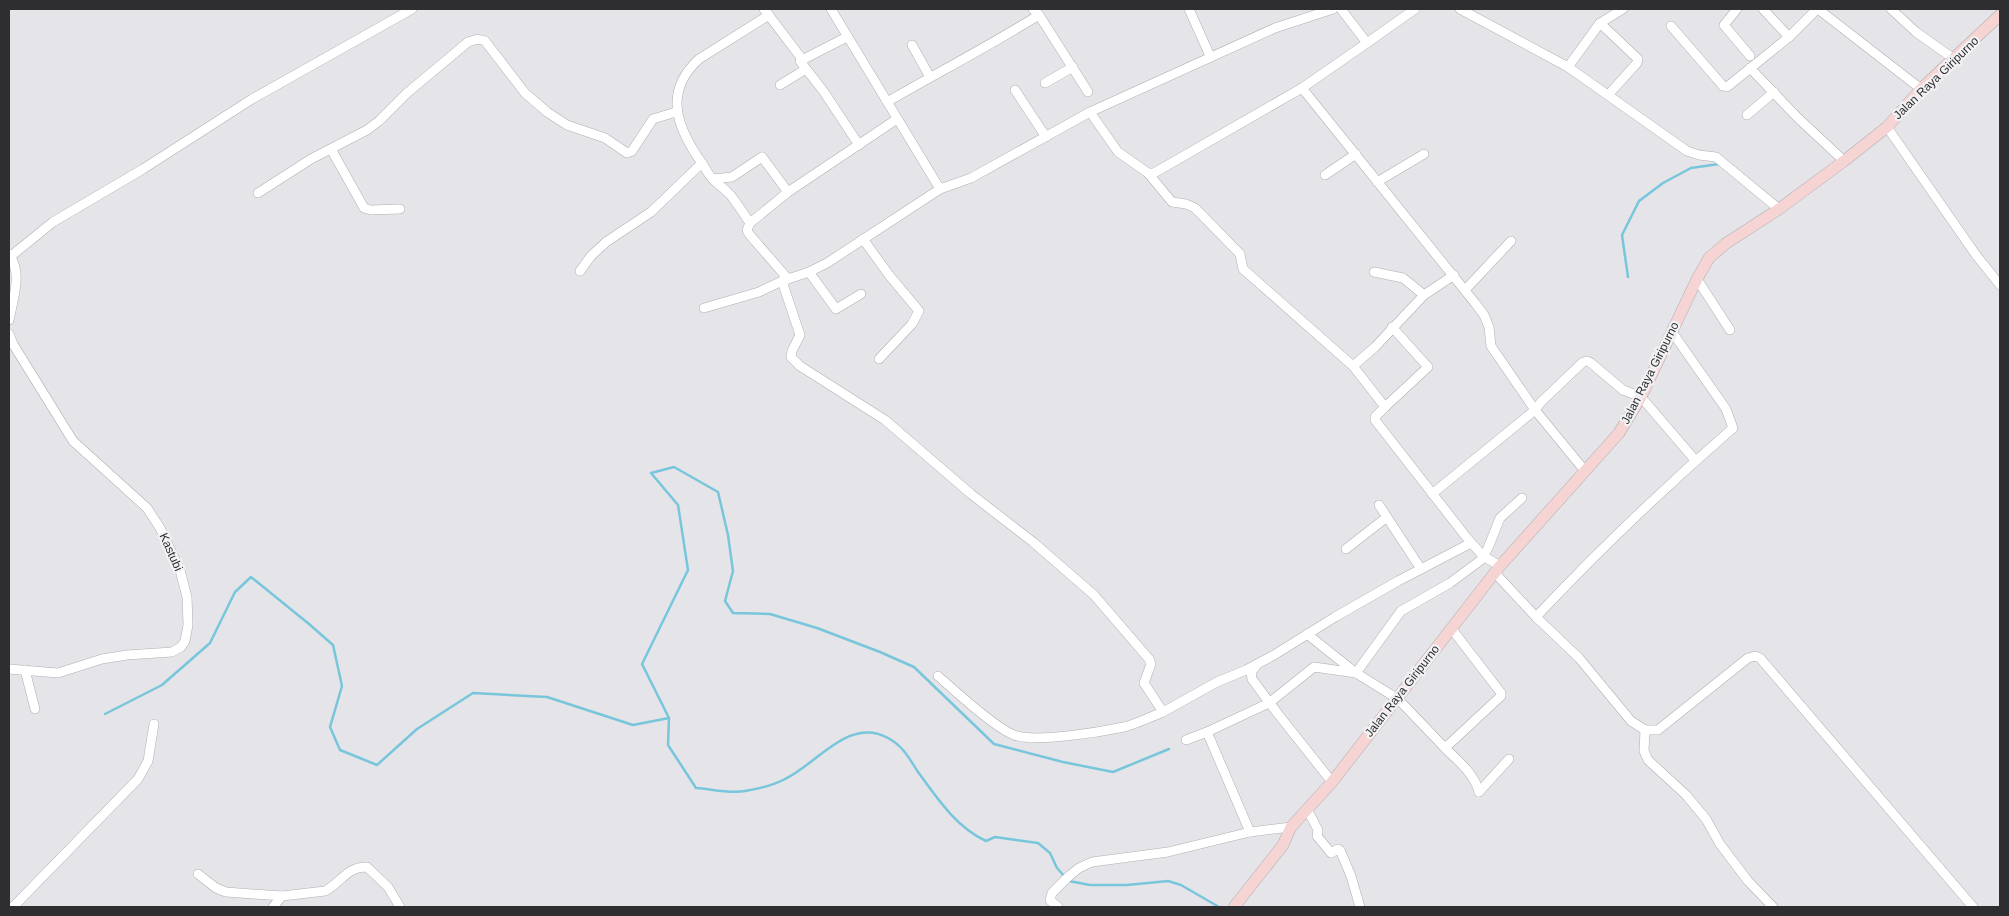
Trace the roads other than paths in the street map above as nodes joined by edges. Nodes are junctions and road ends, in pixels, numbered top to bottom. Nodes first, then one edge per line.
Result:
1 (412, 9) edge
2 (832, 9) edge
3 (1189, 9) edge
4 (1301, 9) edge
5 (1334, 9) edge
6 (1341, 9) edge
7 (1415, 9) edge
8 (1460, 9) edge
9 (1623, 9) edge
10 (1737, 9) edge
11 (1763, 9) edge
12 (1817, 9) edge
13 (1891, 9) edge
14 (766, 12) edge
15 (1036, 12) edge
16 (2000, 15) edge
17 (1305, 18) junction
18 (1600, 24) junction
19 (1671, 26) dead end
20 (847, 36) junction
21 (1789, 37) junction
22 (1367, 43) junction
23 (912, 45) dead end
24 (1210, 56) junction
25 (1750, 56) dead end
26 (801, 60) junction
27 (1954, 60) junction
28 (790, 65) dead end
29 (1073, 67) junction
30 (1568, 67) junction
31 (1750, 68) junction
32 (806, 69) junction
33 (930, 77) junction
34 (1045, 83) dead end
35 (780, 85) dead end
36 (1302, 88) junction
37 (1921, 89) junction
38 (1015, 90) dead end
39 (1088, 92) dead end
40 (1774, 92) junction
41 (1609, 94) junction
42 (887, 102) junction
43 (676, 112) junction
44 (1090, 112) junction
45 (1747, 115) dead end
46 (897, 118) junction
47 (1887, 126) junction
48 (1046, 137) junction
49 (859, 145) junction
50 (331, 149) junction
51 (1356, 154) junction
52 (1424, 154) dead end
53 (1844, 161) junction
54 (702, 163) junction
55 (1148, 173) junction
56 (1325, 176) dead end
57 (713, 179) junction
58 (1377, 182) junction
59 (940, 190) junction
60 (788, 192) junction
61 (258, 193) dead end
62 (1779, 209) junction
63 (400, 210) dead end
64 (750, 223) junction
65 (863, 239) junction
66 (1511, 241) dead end
67 (10, 255) edge
68 (580, 271) dead end
69 (809, 272) junction
70 (1374, 272) dead end
71 (1454, 275) junction
72 (1697, 279) junction
73 (785, 280) junction
74 (2000, 285) edge
75 (1465, 290) junction
76 (861, 294) dead end
77 (1424, 295) junction
78 (704, 308) dead end
79 (9, 320) edge
80 (1392, 327) junction
81 (1730, 330) dead end
82 (1672, 332) junction
83 (9, 334) edge
84 (878, 359) dead end
85 (1353, 366) junction
86 (1640, 397) junction
87 (1385, 407) junction
88 (1535, 410) junction
89 (1695, 460) junction
90 (1585, 471) junction
91 (1432, 494) junction
92 (1522, 498) dead end
93 (1379, 505) dead end
94 (1387, 517) junction
95 (1471, 543) junction
96 (1346, 549) dead end
97 (1481, 554) junction
98 (1421, 569) junction
99 (1497, 570) junction
100 (1536, 617) junction
101 (1451, 628) junction
102 (1307, 634) junction
103 (1263, 662) junction
104 (9, 669) edge
105 (25, 670) junction
106 (1354, 671) junction
107 (938, 676) dead end
108 (1398, 699) junction
109 (1268, 700) junction
110 (35, 708) dead end
111 (1163, 712) junction
112 (154, 724) dead end
113 (1645, 730) junction
114 (1207, 732) junction
115 (1186, 740) dead end
116 (1445, 748) junction
117 (1509, 759) dead end
118 (1332, 782) junction
119 (1307, 809) junction
120 (1291, 827) junction
121 (1250, 832) junction
122 (198, 874) dead end
123 (282, 896) junction
124 (13, 907) edge
125 (274, 907) edge
126 (400, 907) edge
127 (1058, 907) edge
128 (1234, 907) edge
129 (1360, 907) edge
130 (1773, 907) edge
131 (1973, 907) edge

1 - 67 street
2 - 20 street
3 - 24 street
4 - 17 street
5 - 17 street
6 - 22 street
7 - 22 street
8 - 30 street
9 - 18 street
10 - 25 street
11 - 21 street
12 - 21 street
12 - 37 street
13 - 27 street
14 - 26 street
14 - 43 street
15 - 29 street
15 - 33 street
16 - 27 main road, Jalan Raya Giripurno
17 - 24 street
18 - 30 street
18 - 41 street
19 - 31 street
20 - 26 street
20 - 42 street
21 - 31 street
22 - 36 street
23 - 33 street
24 - 44 street
26 - 28 street
26 - 32 street
27 - 37 main road, Jalan Raya Giripurno
29 - 34 street
29 - 39 street
30 - 41 street
31 - 40 street
32 - 35 street
32 - 49 street
33 - 42 street
36 - 51 street
36 - 55 street
37 - 47 main road, Jalan Raya Giripurno
38 - 48 street
40 - 45 street
40 - 53 street
41 - 62 street
42 - 46 street
43 - 50 street
43 - 54 street
44 - 48 street
44 - 55 street
46 - 49 street
46 - 59 street
47 - 53 main road, Jalan Raya Giripurno
47 - 74 street
48 - 59 street
49 - 60 street
50 - 61 street
50 - 63 street
51 - 56 street
51 - 58 street
52 - 58 street
53 - 62 main road, Jalan Raya Giripurno
54 - 57 street
54 - 68 street
55 - 85 street
57 - 60 street
57 - 64 street
58 - 71 street
59 - 65 street
60 - 64 street
62 - 72 main road, Jalan Raya Giripurno
64 - 73 street
65 - 69 street
65 - 84 street
66 - 75 street
67 - 79 street
69 - 73 street
69 - 76 street
70 - 77 street
71 - 75 street
71 - 77 street
72 - 81 street
72 - 82 main road, Jalan Raya Giripurno
73 - 78 street
73 - 111 street
75 - 88 street
77 - 80 street
80 - 85 street
80 - 87 street
82 - 86 main road, Jalan Raya Giripurno
82 - 89 street
83 - 105 street, Kastubi
85 - 87 street
86 - 88 street
86 - 89 street
86 - 90 main road, Jalan Raya Giripurno
87 - 91 street
88 - 90 street
88 - 91 street
89 - 100 street
90 - 99 main road, Jalan Raya Giripurno
91 - 95 street
92 - 97 street
93 - 94 street
94 - 96 street
94 - 98 street
95 - 97 street
95 - 98 street
97 - 99 street
97 - 106 street
98 - 102 street
99 - 100 street
99 - 101 main road, Jalan Raya Giripurno
100 - 113 street
101 - 108 main road, Jalan Raya Giripurno
101 - 116 street
102 - 103 street
102 - 106 street
103 - 109 street
103 - 111 street
104 - 105 street, Kastubi
105 - 110 street
106 - 108 street
106 - 109 street
107 - 111 street
108 - 116 street
108 - 118 main road, Jalan Raya Giripurno
109 - 114 street
109 - 118 street
112 - 124 street
113 - 130 street
113 - 131 street
114 - 115 street
114 - 121 street
116 - 117 street
118 - 119 main road, Jalan Raya Giripurno
119 - 120 main road, Jalan Raya Giripurno
119 - 129 street
120 - 121 street
120 - 128 main road, Jalan Raya Giripurno
121 - 127 street
122 - 123 street
123 - 125 street
123 - 126 street

